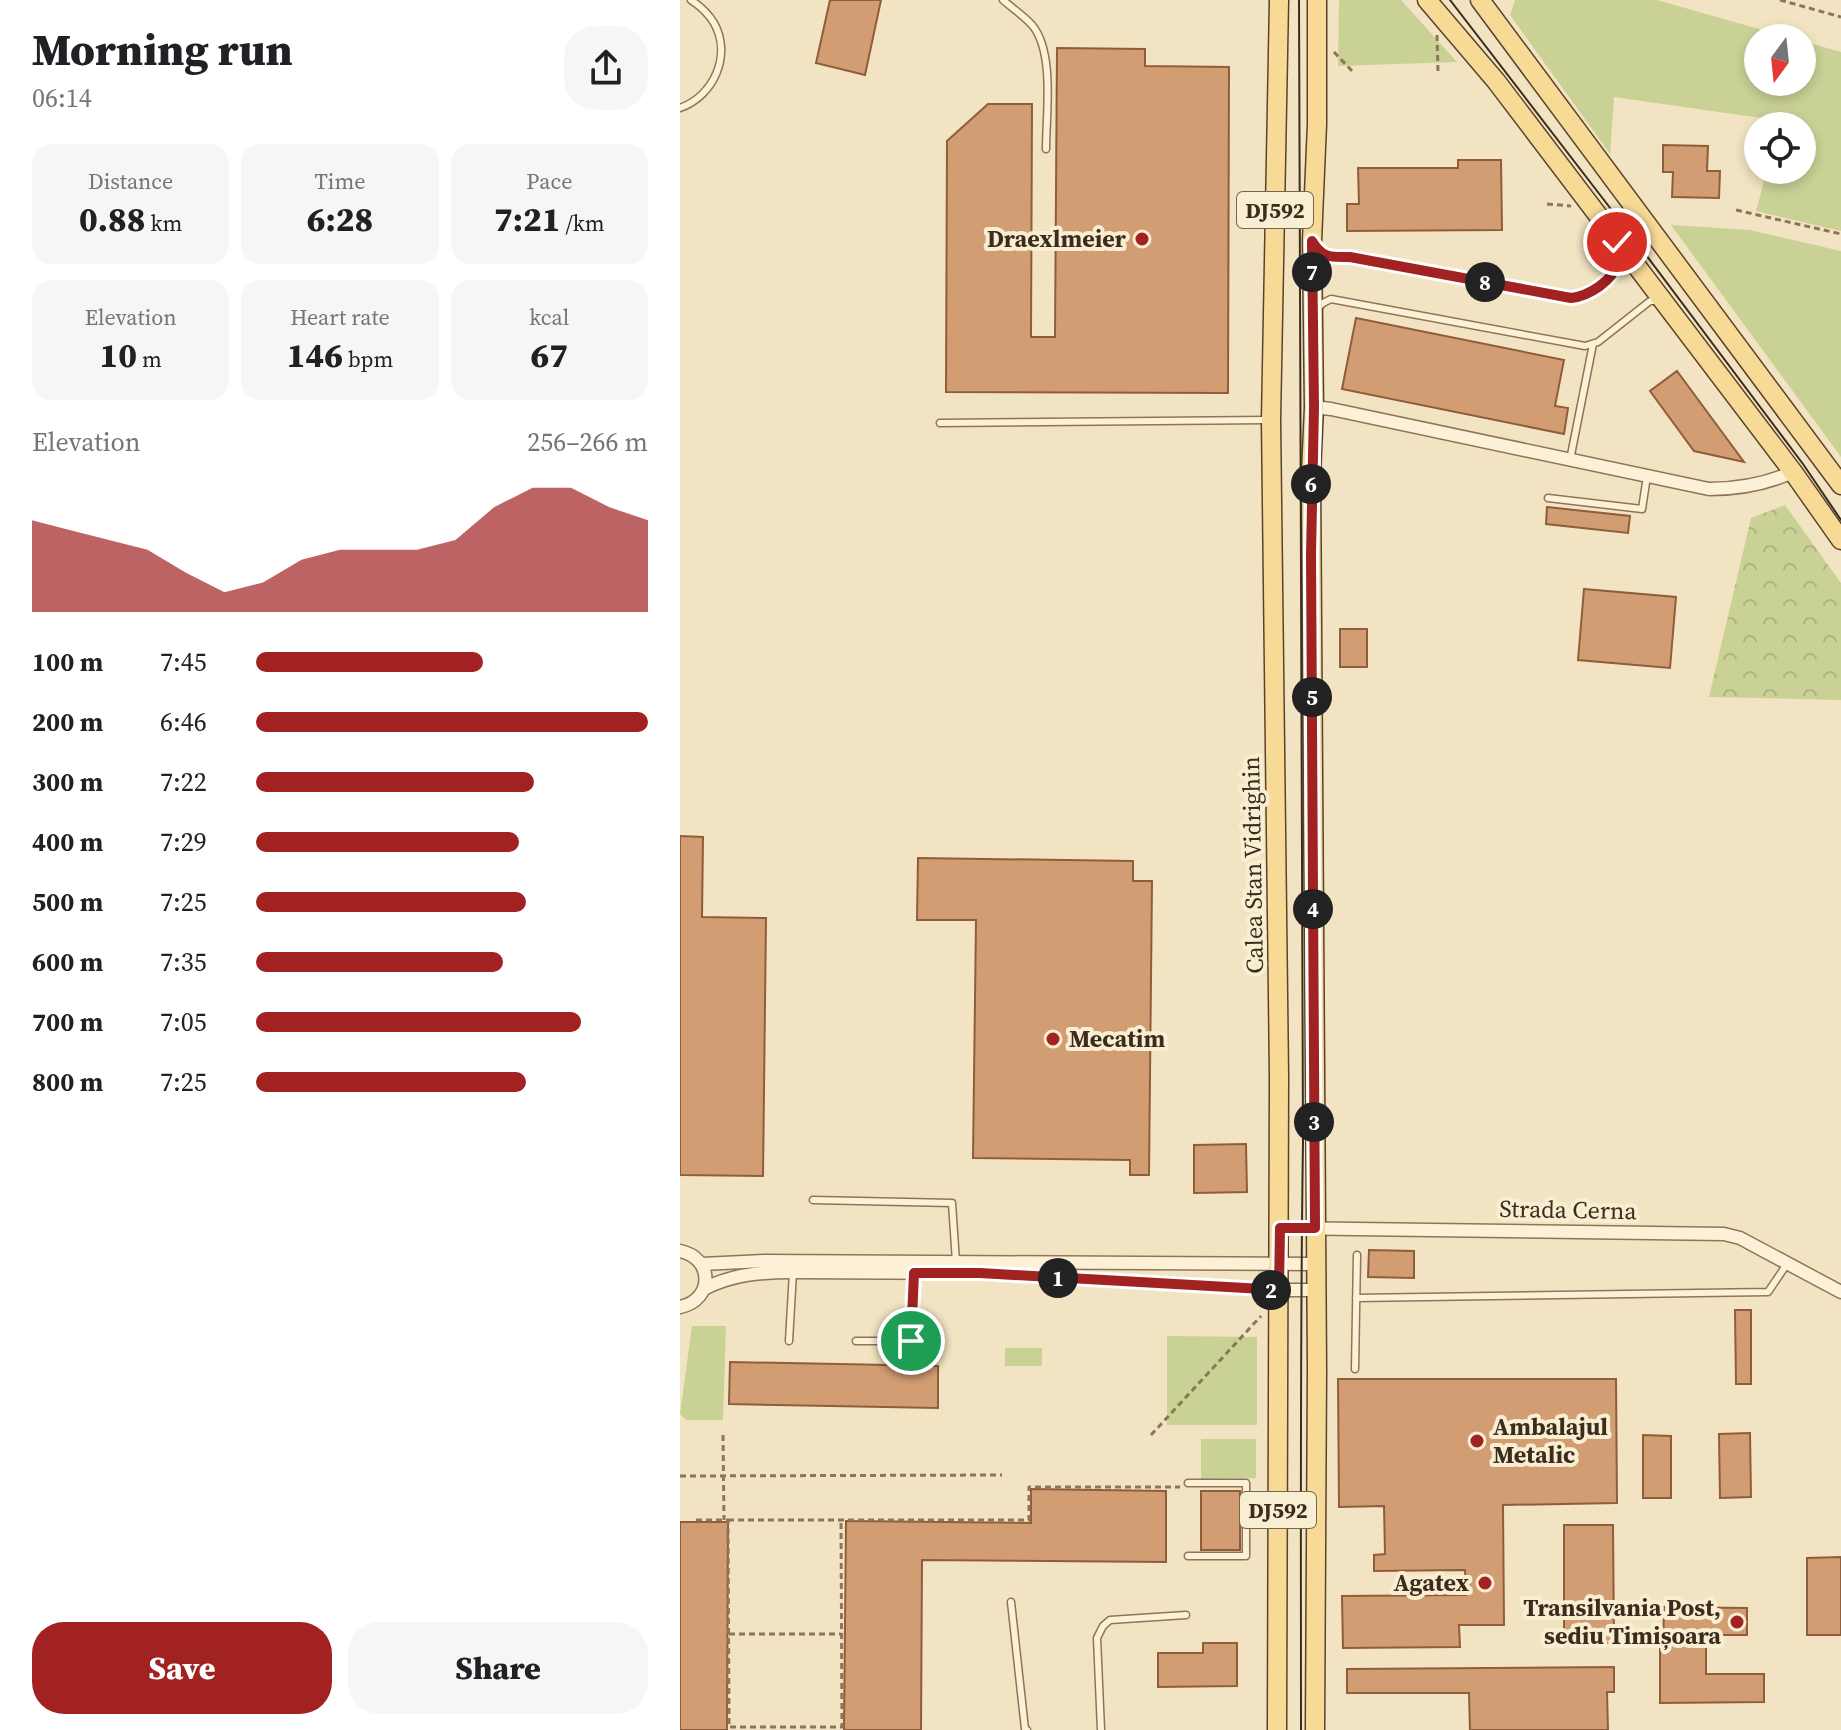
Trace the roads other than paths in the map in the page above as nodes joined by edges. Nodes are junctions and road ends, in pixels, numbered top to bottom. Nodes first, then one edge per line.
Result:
1 (691, 0) edge
2 (1003, 0) edge
3 (1279, 0) edge
4 (1317, 0) edge
5 (1427, 0) edge
6 (1480, 0) edge
7 (680, 108) edge
8 (1046, 149) dead end
9 (1312, 241) junction
10 (1617, 242) junction
11 (1661, 301) junction
12 (1312, 315) junction
13 (1593, 344) junction
14 (1314, 407) junction
15 (1271, 420) junction
16 (940, 423) dead end
17 (1570, 460) junction
18 (1793, 472) junction
19 (1647, 476) junction
20 (1841, 485) edge
21 (1548, 498) dead end
22 (1841, 540) edge
23 (813, 1200) dead end
24 (1280, 1228) junction
25 (1315, 1228) junction
26 (680, 1251) edge
27 (1357, 1255) dead end
28 (956, 1262) junction
29 (702, 1264) junction
30 (1316, 1264) junction
31 (1787, 1264) junction
32 (1280, 1265) junction
33 (793, 1272) junction
34 (914, 1273) junction
35 (704, 1289) junction
36 (1279, 1290) junction
37 (1316, 1290) junction
38 (1841, 1292) edge
39 (1356, 1298) junction
40 (680, 1307) edge
41 (789, 1341) dead end
42 (856, 1341) dead end
43 (1355, 1369) dead end
44 (1188, 1485) road end
45 (1188, 1556) dead end
46 (1011, 1602) dead end
47 (1186, 1615) dead end
48 (1027, 1730) edge
49 (1101, 1730) edge
50 (1277, 1730) edge
51 (1315, 1730) edge

1 - 7 lane
2 - 8 lane
3 - 15 main road, Calea Stan Vidrighin / DJ592
4 - 9 main road, DJ592
5 - 10 main road
6 - 20 main road
9 - 10 lane
9 - 12 main road, DJ592
10 - 11 main road
11 - 13 lane
11 - 18 main road
12 - 13 lane
12 - 14 main road, DJ592
13 - 17 lane
14 - 17 street
14 - 25 main road, DJ592
15 - 16 lane
15 - 24 main road, Calea Stan Vidrighin / DJ592
17 - 19 street
18 - 19 street
18 - 22 main road
19 - 21 lane
23 - 28 lane
24 - 25 street, Strada Cerna
24 - 32 main road, Calea Stan Vidrighin / DJ592
25 - 30 main road, DJ592
25 - 31 street, Strada Cerna
26 - 29 street
27 - 39 lane
28 - 29 street
28 - 32 street
29 - 35 street
30 - 32 street
30 - 37 main road, DJ592
31 - 38 street, Strada Cerna
31 - 39 lane
32 - 36 main road, Calea Stan Vidrighin / DJ592
33 - 34 street
33 - 35 street
33 - 41 lane
34 - 36 street
34 - 42 lane
35 - 40 street
36 - 37 street
36 - 50 main road, Calea Stan Vidrighin / DJ592
37 - 51 main road, DJ592
39 - 43 lane
44 - 45 lane
46 - 48 lane
47 - 49 lane

